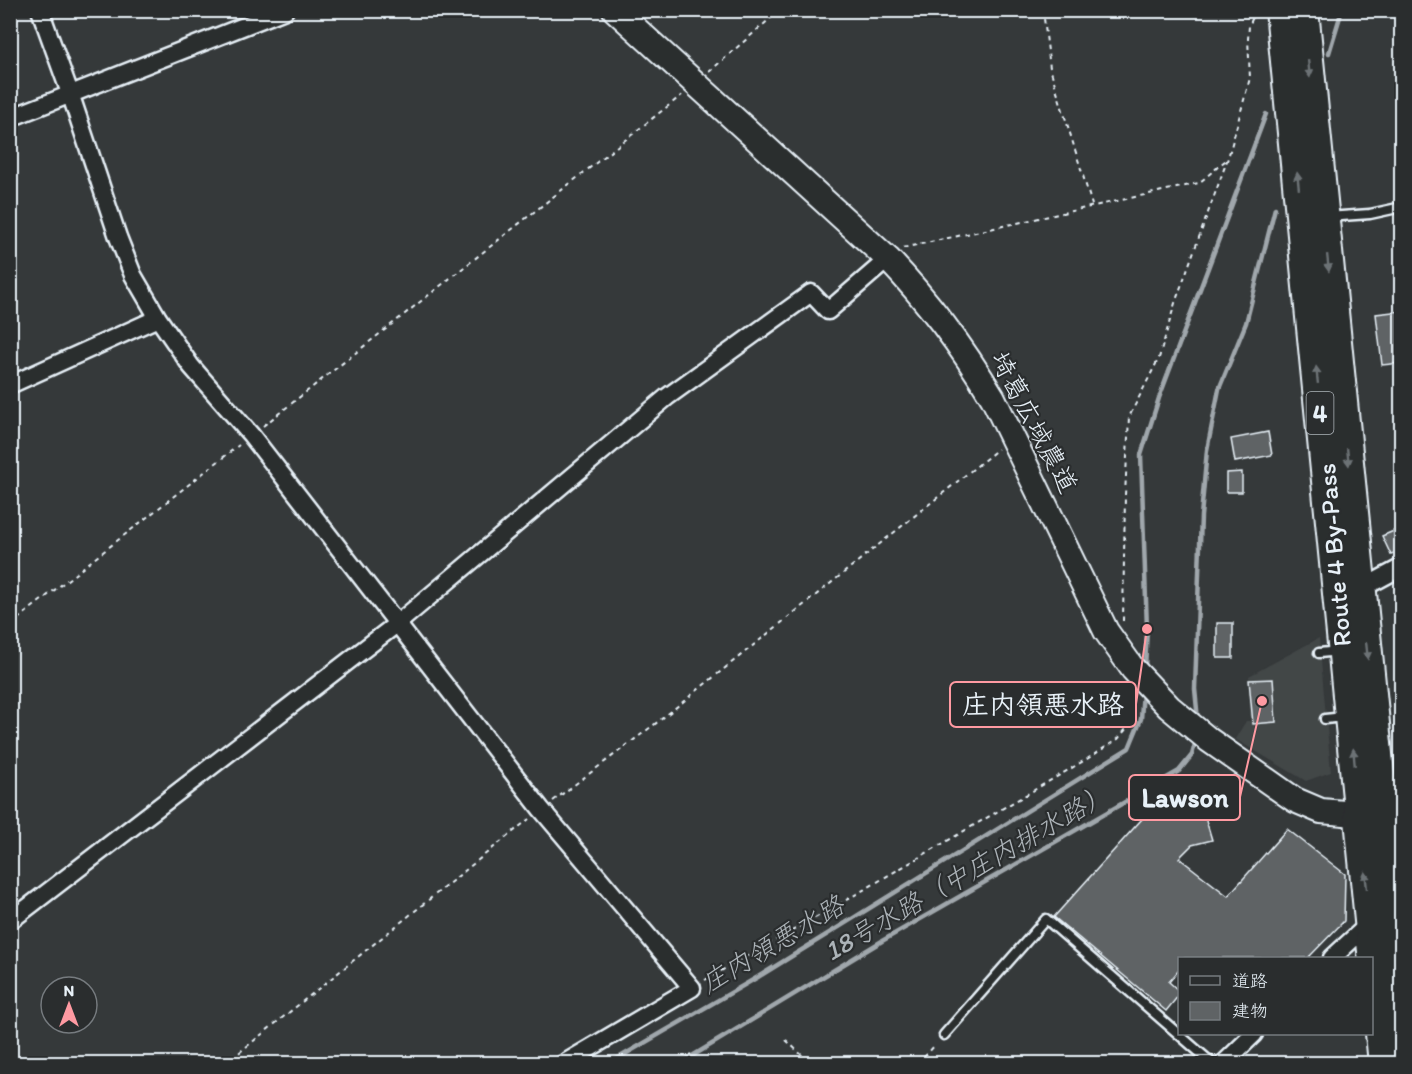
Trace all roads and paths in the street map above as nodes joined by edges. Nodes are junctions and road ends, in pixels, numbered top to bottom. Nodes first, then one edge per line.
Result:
1 (40, 10) edge
2 (285, 10) edge
3 (615, 10) edge
4 (780, 10) edge
5 (1043, 10) edge
6 (1256, 10) edge
7 (1281, 10) edge
8 (1303, 10) edge
9 (696, 84) junction
10 (71, 96) junction
11 (10, 118) edge
12 (1228, 158) junction
13 (1092, 206) junction
14 (1401, 207) edge
15 (1324, 218) junction
16 (888, 259) junction
17 (158, 318) junction
18 (10, 385) edge
19 (251, 435) junction
20 (1014, 438) junction
21 (1401, 567) edge
22 (1361, 590) junction
23 (398, 623) junction
24 (10, 625) edge
25 (1124, 659) junction
26 (541, 809) junction
27 (1382, 817) edge
28 (10, 921) edge
29 (1370, 923) junction
30 (1333, 957) edge
31 (692, 988) junction
32 (1401, 1005) edge
33 (1178, 1034) edge
34 (944, 1035) joint
35 (1179, 1035) edge
36 (1253, 1035) edge
37 (786, 1040) dead end
38 (225, 1064) edge
39 (563, 1064) edge
40 (811, 1064) edge
41 (918, 1064) edge
42 (1212, 1064) edge
43 (1223, 1064) edge
44 (1384, 1064) edge

1 - 10 street
2 - 10 street
3 - 9 street, 埼葛広域農道
4 - 9 path
5 - 13 path
6 - 12 path
27 -> 7 highway, Route 4 By-Pass / 4
8 -> 15 highway, Route 4 By-Pass / 4
9 - 16 street, 埼葛広域農道
9 - 19 path
10 - 11 street
10 - 17 street
12 - 13 path
12 - 25 path
13 - 16 path
14 - 15 lane
15 -> 22 highway, Route 4 By-Pass / 4
16 - 20 street, 埼葛広域農道
16 - 23 street
17 - 18 street
17 - 19 street
19 - 23 street
19 - 24 path
20 - 25 street, 埼葛広域農道
20 - 26 path
21 - 22 street
22 -> 27 highway, Route 4 By-Pass / 4
23 - 26 street
23 - 28 street
25 - 27 street, 埼葛広域農道
25 - 31 path
26 - 31 street
26 - 38 path
29 -> 27 highway, Route 4 By-Pass / 4
27 - 32 highway, Route 4 By-Pass / 4
29 - 30 street
29 - 44 highway, Route 4 By-Pass / 4
31 - 39 street
33 - 34 lane
34 - 41 path
35 - 42 lane
36 - 43 street
37 - 40 path

